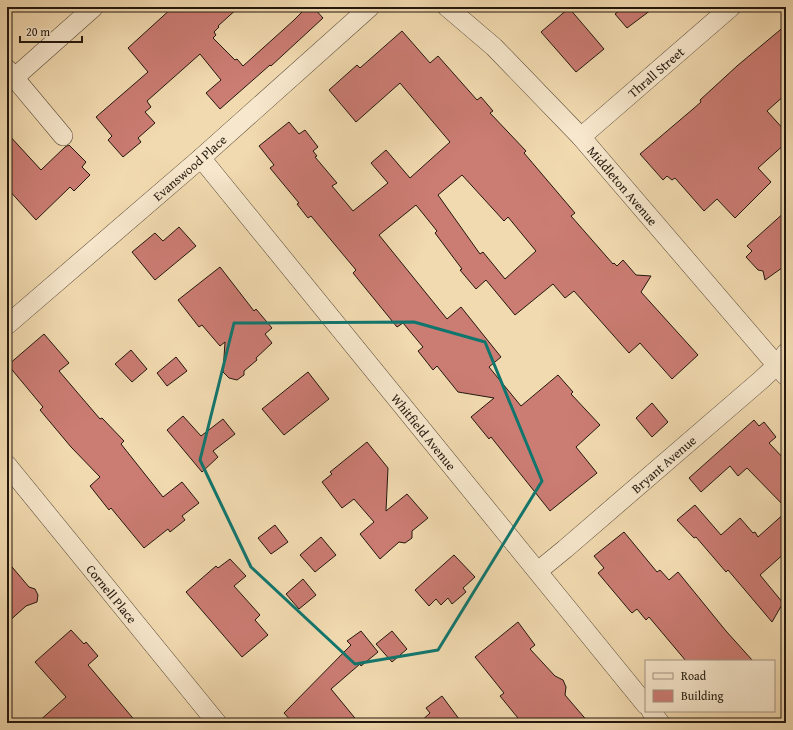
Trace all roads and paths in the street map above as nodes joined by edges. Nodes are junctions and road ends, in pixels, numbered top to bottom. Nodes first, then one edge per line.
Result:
1 (94, 7) edge
2 (370, 7) edge
3 (446, 7) edge
4 (731, 7) edge
5 (10, 74) edge
6 (63, 136) dead end
7 (581, 137) junction
8 (201, 158) junction
9 (7, 325) edge
10 (783, 365) edge
11 (7, 465) edge
12 (538, 571) junction
13 (645, 704) edge
14 (652, 712) edge
15 (217, 723) edge
16 (660, 723) edge

1 - 5 street
2 - 8 street, Evanswood Place
3 - 7 street, Middleton Avenue
4 - 7 street, Thrall Street
5 - 6 street
7 - 10 street, Middleton Avenue
8 - 9 street, Evanswood Place
8 - 12 street, Whitfield Avenue
10 - 12 street, Bryant Avenue
11 - 15 street, Cornell Place
12 - 13 street, Whitfield Avenue
14 - 16 street

